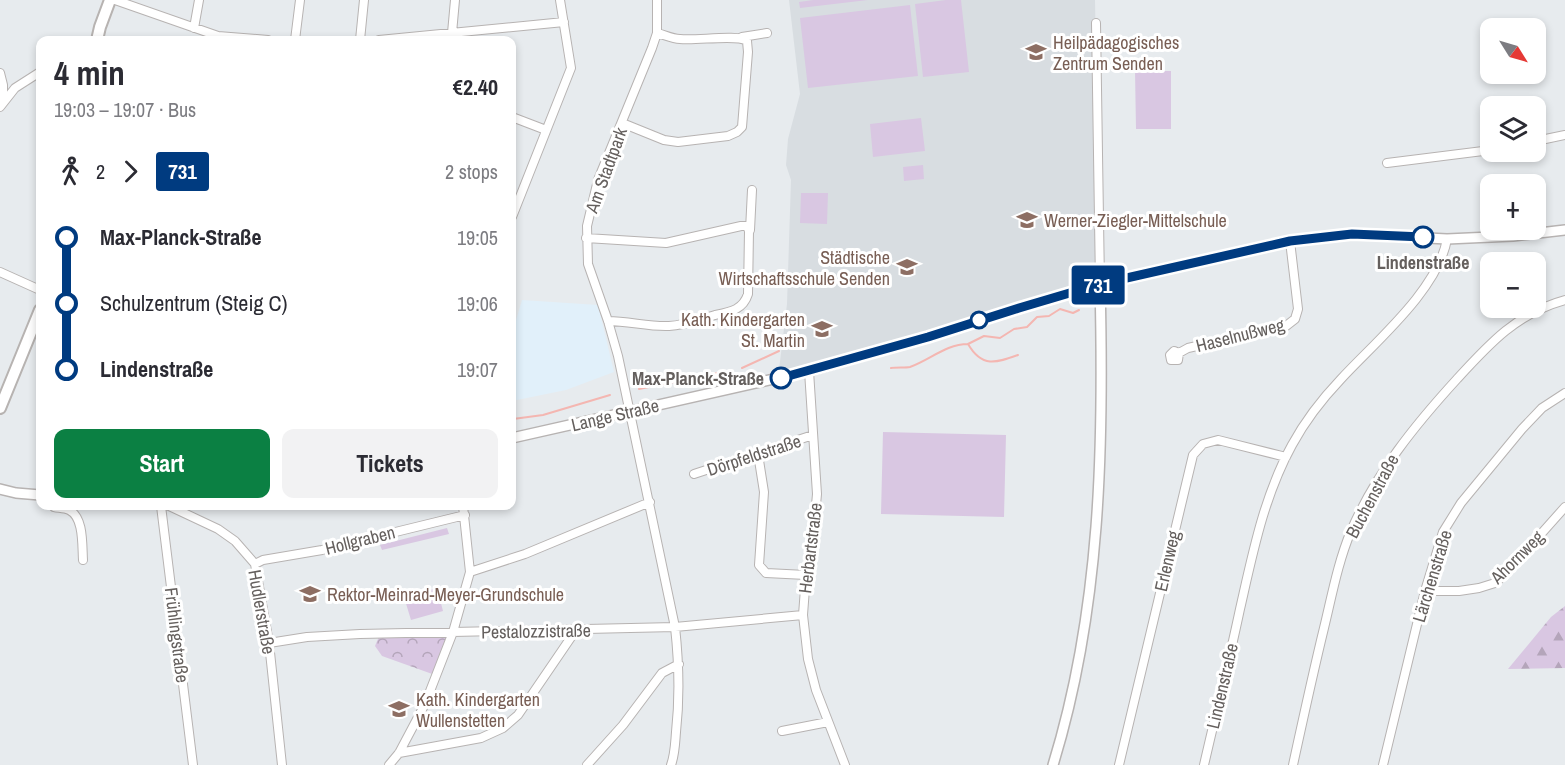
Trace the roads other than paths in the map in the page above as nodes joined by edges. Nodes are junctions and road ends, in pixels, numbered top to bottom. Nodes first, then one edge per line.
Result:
1 (110, 0) edge
2 (116, 0) edge
3 (199, 0) edge
4 (300, 0) edge
5 (364, 0) edge
6 (455, 0) edge
7 (560, 0) edge
8 (657, 0) edge
9 (564, 22) junction
10 (1096, 23) dead end
11 (195, 28) junction
12 (452, 33) junction
13 (657, 33) junction
14 (767, 33) dead end
15 (98, 36) edge
16 (213, 36) edge
17 (296, 36) edge
18 (360, 36) edge
19 (421, 36) edge
20 (742, 37) junction
21 (0, 73) edge
22 (36, 75) edge
23 (2, 104) edge
24 (516, 119) edge
25 (622, 123) junction
26 (546, 130) junction
27 (1565, 135) edge
28 (1546, 139) edge
29 (1480, 151) edge
30 (1387, 163) dead end
31 (752, 190) dead end
32 (516, 205) edge
33 (1565, 230) edge
34 (749, 231) junction
35 (586, 238) junction
36 (1447, 238) junction
37 (1290, 241) junction
38 (0, 272) edge
39 (1100, 284) junction
40 (36, 288) edge
41 (1565, 300) edge
42 (36, 320) edge
43 (608, 321) junction
44 (1179, 353) dead end
45 (809, 371) junction
46 (1565, 393) edge
47 (0, 408) edge
48 (630, 411) junction
49 (813, 435) junction
50 (516, 437) edge
51 (758, 454) junction
52 (1286, 457) junction
53 (694, 474) dead end
54 (0, 489) edge
55 (36, 495) edge
56 (650, 502) junction
57 (1565, 507) edge
58 (69, 510) edge
59 (161, 510) edge
60 (178, 510) edge
61 (464, 510) edge
62 (465, 515) junction
63 (83, 560) dead end
64 (255, 564) junction
65 (470, 572) junction
66 (806, 575) junction
67 (1425, 591) junction
68 (803, 615) junction
69 (675, 627) junction
70 (576, 630) junction
71 (453, 632) junction
72 (269, 644) junction
73 (679, 664) junction
74 (828, 722) junction
75 (782, 731) dead end
76 (399, 753) junction
77 (193, 765) edge
78 (282, 765) edge
79 (389, 765) edge
80 (587, 765) edge
81 (670, 765) edge
82 (845, 765) edge
83 (1053, 765) edge
84 (1119, 765) edge
85 (1204, 765) edge
86 (1293, 765) edge
87 (1383, 765) edge

1 - 15 main road
2 - 11 street
3 - 11 street
4 - 17 street
5 - 18 street
6 - 12 street
7 - 9 street
8 - 13 street, Am Stadtpark
9 - 12 street
9 - 26 street
10 - 39 street
11 - 16 street
12 - 19 street
13 - 20 street
13 - 25 street, Am Stadtpark
14 - 20 street
20 - 25 street
21 - 23 street
22 - 23 street
24 - 26 street
25 - 35 street, Am Stadtpark
26 - 32 street
27 - 28 street
29 - 30 street
31 - 34 street
33 - 36 street, Lange Straße
34 - 35 street
34 - 43 street
35 - 43 street, Am Stadtpark
36 - 37 street, Lange Straße
36 - 52 street, Lindenstraße
37 - 39 street, Lange Straße
37 - 44 street, Haselnußweg
38 - 40 street
39 - 45 street, Lange Straße
39 - 83 street
41 - 86 street, Buchenstraße
42 - 47 main road
43 - 48 street, Am Stadtpark
45 - 48 street, Lange Straße
45 - 49 street, Herbartstraße
46 - 67 street, Lärchenstraße
48 - 50 street, Lange Straße
48 - 56 street
49 - 51 street, Dörpfeldstraße
49 - 66 street, Herbartstraße
51 - 53 street, Dörpfeldstraße
51 - 66 street
52 - 84 street, Erlenweg
52 - 85 street, Lindenstraße
54 - 55 street
56 - 65 street
56 - 69 street
57 - 67 street, Ahornweg
58 - 63 street
59 - 77 street, Frühlingstraße
60 - 64 street, Hudlerstraße
61 - 62 street
62 - 64 street, Hollgraben
62 - 65 street
64 - 72 street, Hudlerstraße
65 - 71 street
66 - 68 street, Herbartstraße
67 - 87 street, Lärchenstraße
68 - 69 street, Pestalozzistraße
68 - 74 street, Herbartstraße
69 - 70 street, Pestalozzistraße
69 - 73 street
70 - 71 street, Pestalozzistraße
70 - 76 street
71 - 72 street, Pestalozzistraße
71 - 76 street
72 - 78 street, Hudlerstraße
73 - 80 street
73 - 81 street
74 - 75 street
74 - 82 street, Herbartstraße
76 - 79 street

